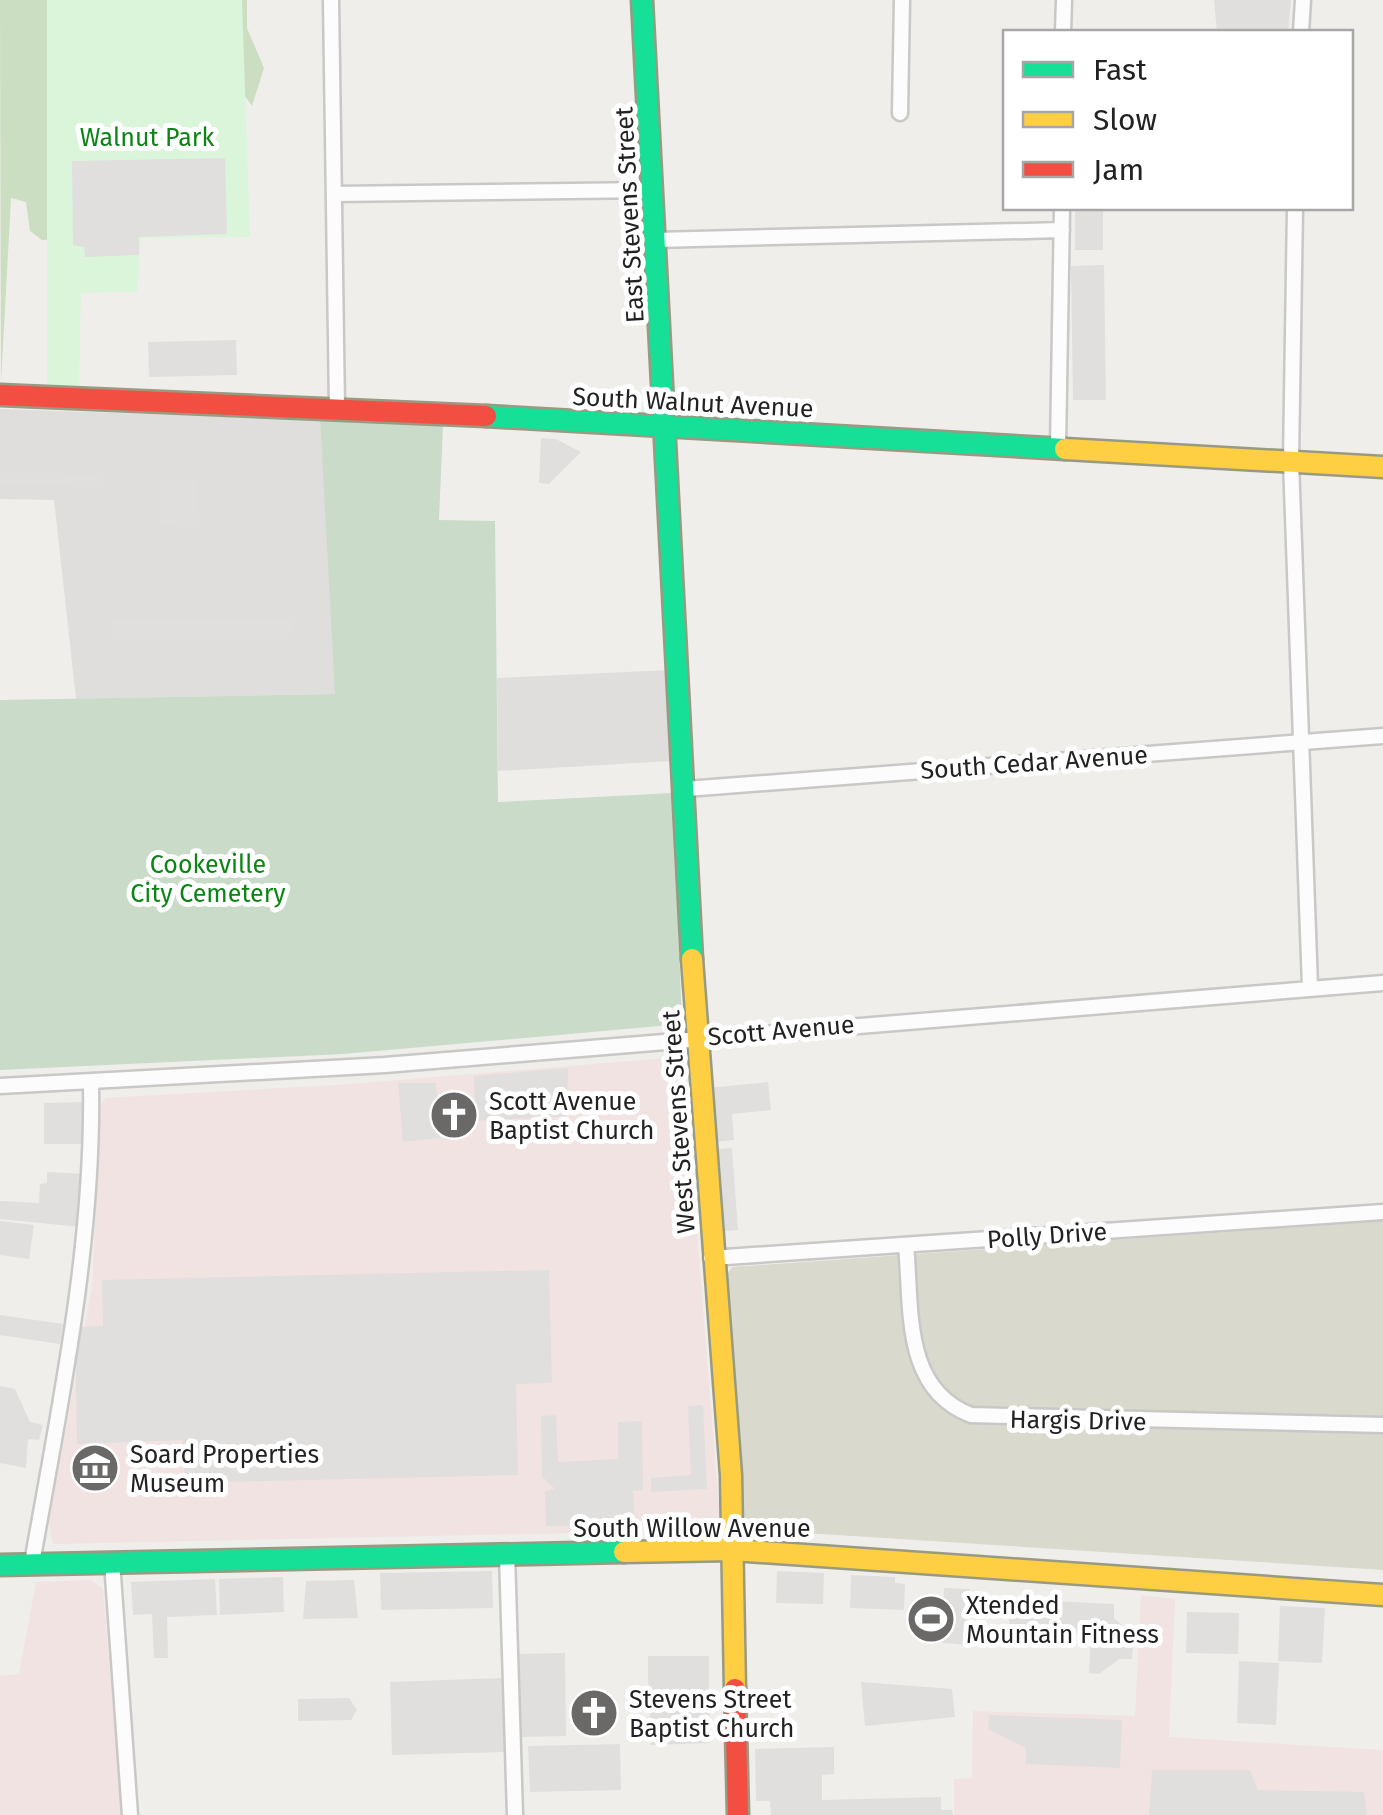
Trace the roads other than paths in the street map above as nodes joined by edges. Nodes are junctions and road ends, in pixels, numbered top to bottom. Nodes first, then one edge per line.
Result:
1 (331, 0) edge
2 (642, 0) edge
3 (902, 0) edge
4 (1064, 0) edge
5 (1303, 0) edge
6 (1064, 30) edge
7 (1301, 30) edge
8 (900, 113) dead end
9 (652, 190) junction
10 (336, 194) junction
11 (1062, 210) edge
12 (1294, 210) edge
13 (1062, 230) junction
14 (656, 240) junction
15 (0, 395) edge
16 (337, 408) junction
17 (667, 426) junction
18 (1058, 448) junction
19 (1291, 461) junction
20 (1383, 467) edge
21 (1383, 736) edge
22 (1298, 742) junction
23 (686, 789) junction
24 (1383, 983) edge
25 (1310, 986) junction
26 (696, 1037) junction
27 (91, 1082) junction
28 (0, 1086) edge
29 (1383, 1212) edge
30 (906, 1245) junction
31 (711, 1258) junction
32 (1383, 1424) edge
33 (732, 1550) junction
34 (507, 1554) junction
35 (112, 1562) junction
36 (32, 1564) junction
37 (0, 1565) edge
38 (1383, 1595) edge
39 (130, 1815) edge
40 (515, 1815) edge
41 (738, 1815) edge

1 - 10 street
2 - 9 street, East Stevens Street
3 - 8 street
4 - 6 street
5 - 7 street
9 - 10 street
9 - 14 street, East Stevens Street
10 - 16 street
11 - 13 street
12 - 19 street
13 - 14 street
13 - 18 street
14 - 17 street, East Stevens Street
15 - 16 street, South Walnut Avenue
16 - 17 street, South Walnut Avenue
17 - 18 street, South Walnut Avenue
17 - 23 street, West Stevens Street
18 - 19 street, South Walnut Avenue
19 - 20 street, South Walnut Avenue
19 - 22 street
21 - 22 street, South Cedar Avenue
22 - 23 street, South Cedar Avenue
22 - 25 street
23 - 26 street, West Stevens Street
24 - 25 street, Scott Avenue
25 - 26 street, Scott Avenue
26 - 27 street, Scott Avenue
26 - 31 street, West Stevens Street
27 - 28 street, Scott Avenue
27 - 36 street
29 - 30 street, Polly Drive
30 - 31 street, Polly Drive
30 - 32 street, Hargis Drive
31 - 33 street, West Stevens Street
33 - 34 street, South Willow Avenue
33 - 38 street, South Willow Avenue
33 - 41 street, West Stevens Street
34 - 35 street, South Willow Avenue
34 - 40 street
35 - 36 street, South Willow Avenue
35 - 39 street
36 - 37 street, South Willow Avenue

